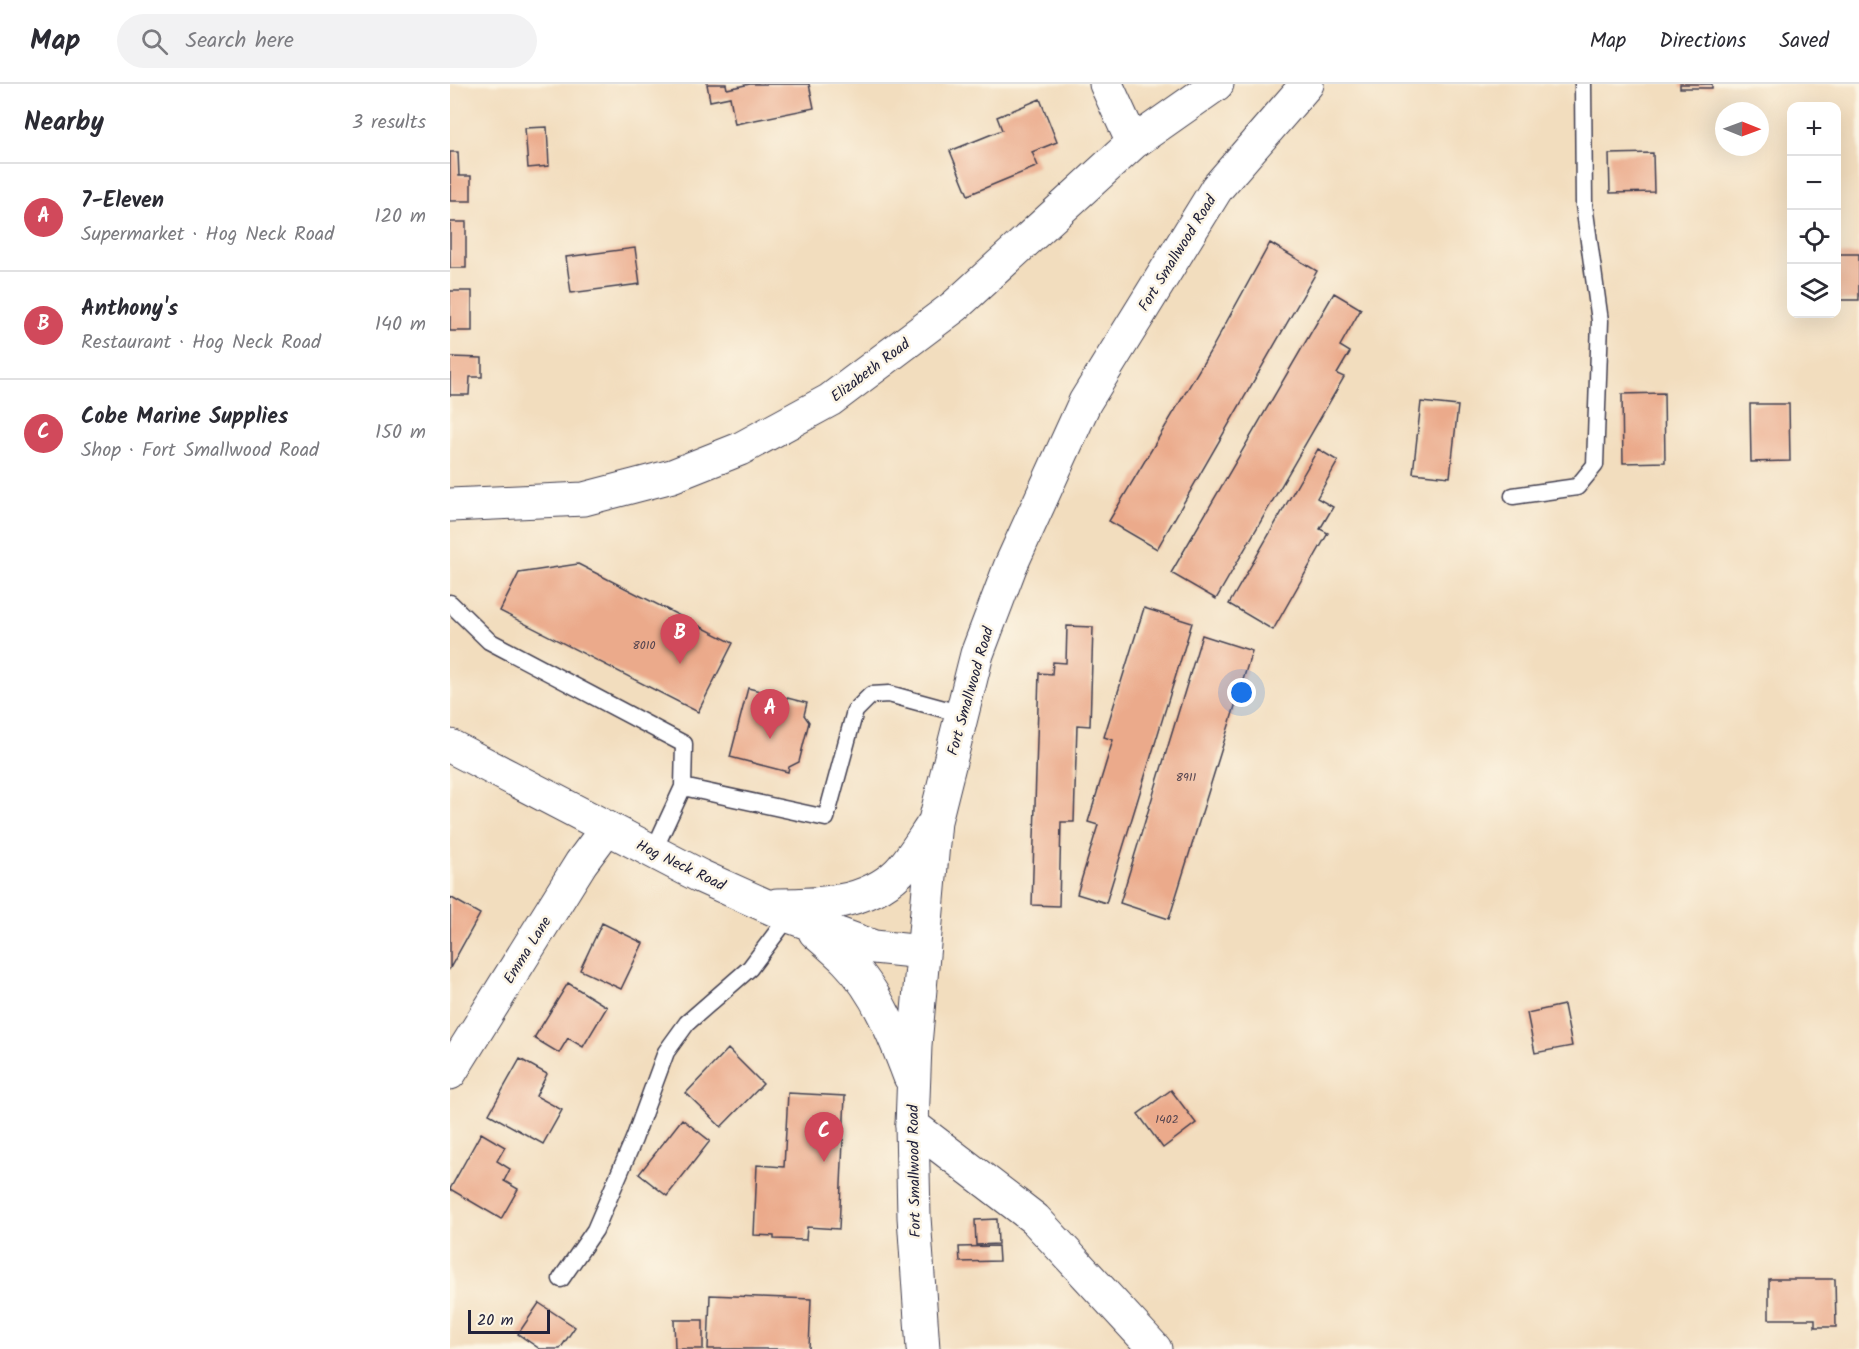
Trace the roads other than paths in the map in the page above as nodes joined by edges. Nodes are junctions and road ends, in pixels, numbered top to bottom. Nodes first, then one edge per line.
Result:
1 (1106, 84) edge
2 (1217, 84) edge
3 (1307, 84) edge
4 (1583, 84) edge
5 (1132, 143) junction
6 (1513, 496) dead end
7 (450, 505) edge
8 (450, 603) edge
9 (962, 714) junction
10 (450, 746) edge
11 (683, 787) junction
12 (935, 821) junction
13 (607, 828) junction
14 (653, 852) junction
15 (786, 914) junction
16 (923, 952) junction
17 (450, 1073) edge
18 (913, 1086) junction
19 (912, 1125) junction
20 (561, 1279) dead end
21 (923, 1349) edge
22 (1155, 1349) edge

1 - 5 main road
2 - 5 main road, Elizabeth Road
3 - 9 main road, Fort Smallwood Road
4 - 6 lane
5 - 7 main road, Elizabeth Road
8 - 11 lane
9 - 11 lane
9 - 12 main road, Fort Smallwood Road
10 - 13 main road, Hog Neck Road
11 - 14 lane
12 - 15 main road
12 - 16 main road, Fort Smallwood Road
13 - 14 main road, Hog Neck Road
13 - 17 main road, Emma Lane
14 - 15 main road, Hog Neck Road
15 - 16 main road, Hog Neck Road
15 - 18 main road
15 - 20 lane
16 - 18 main road, Fort Smallwood Road
18 - 19 main road, Fort Smallwood Road
19 - 21 main road, Fort Smallwood Road
19 - 22 main road

